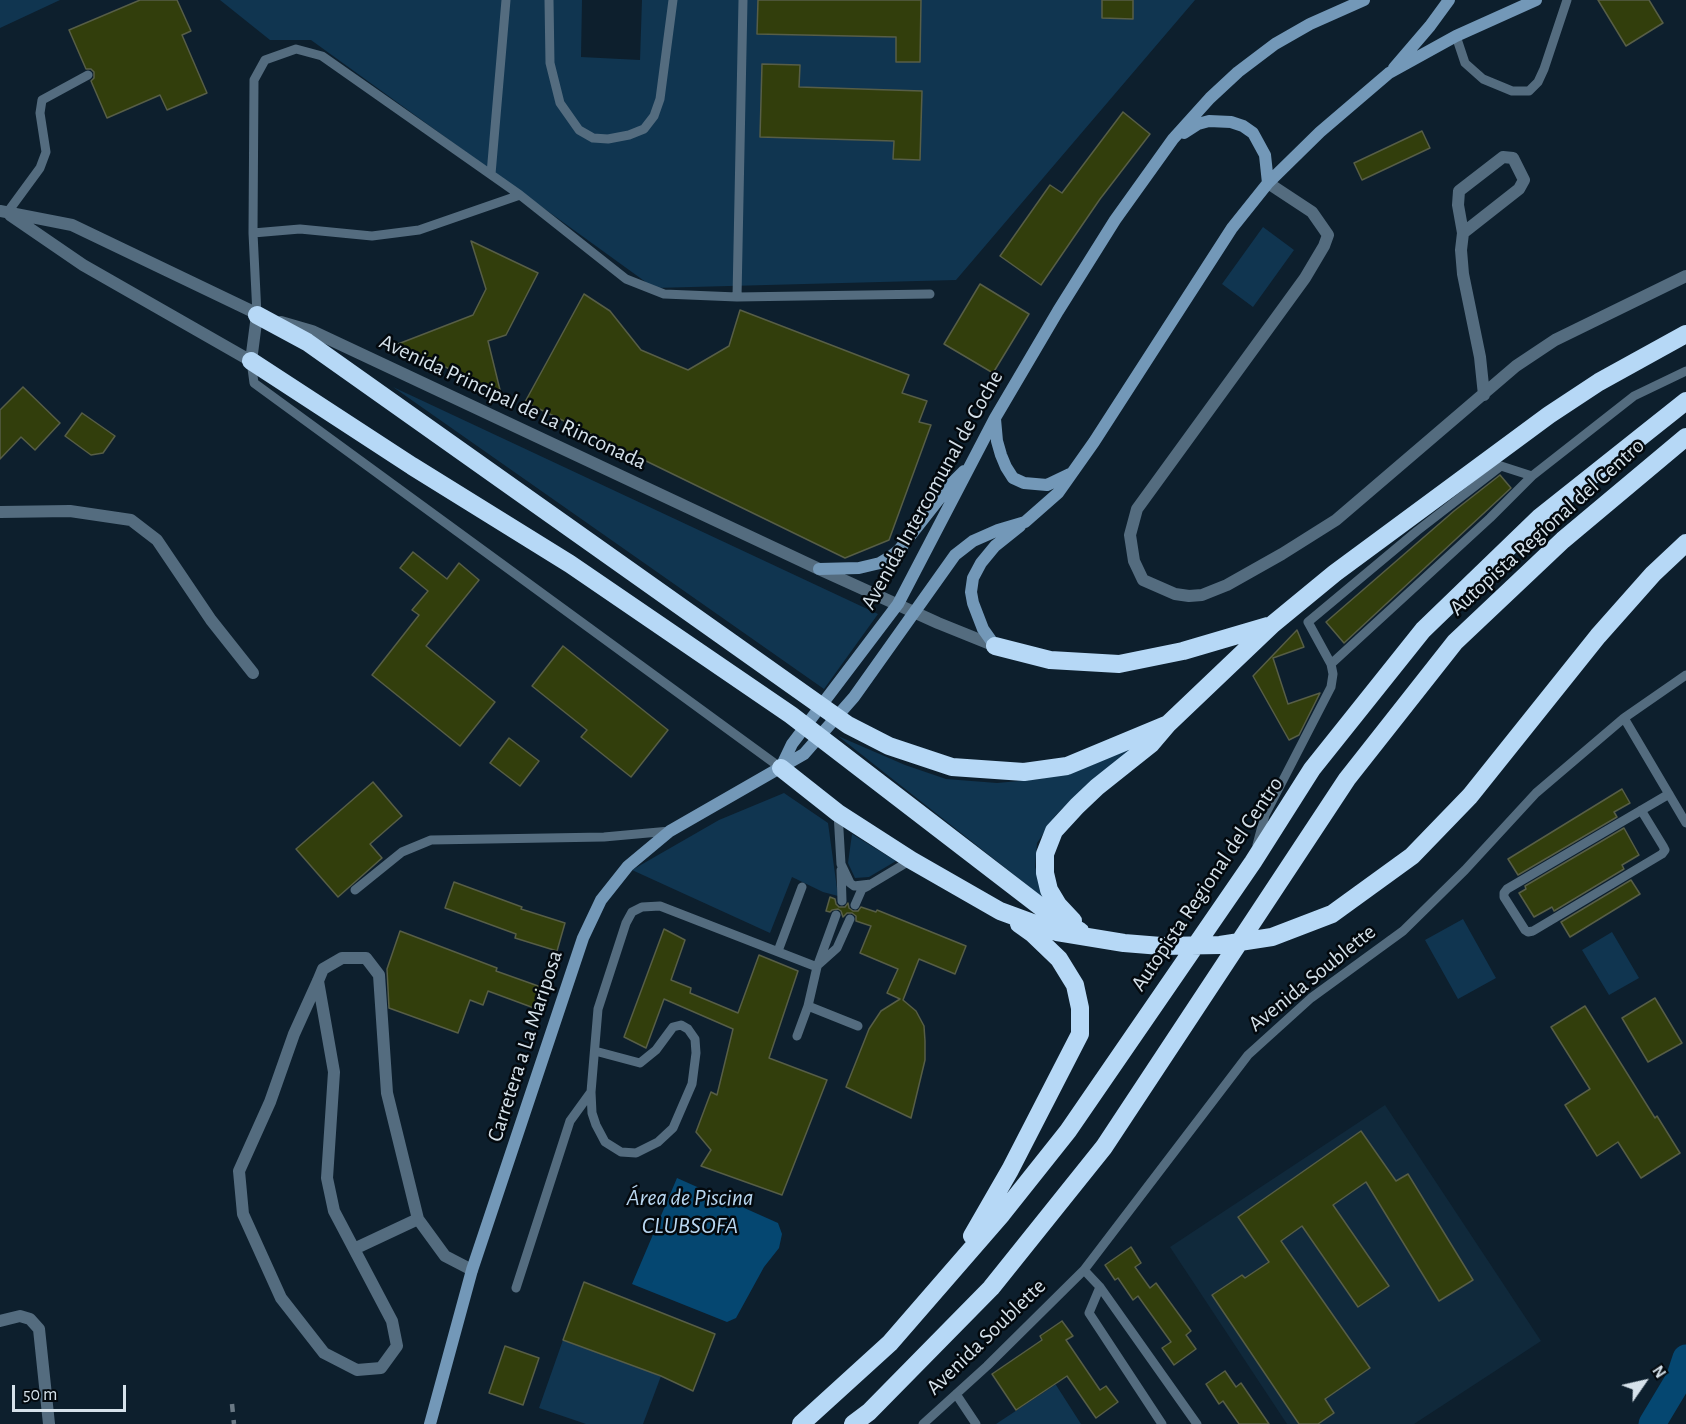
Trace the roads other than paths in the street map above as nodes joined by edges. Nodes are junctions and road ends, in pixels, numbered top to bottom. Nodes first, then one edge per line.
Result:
1 (506, 0) edge
2 (549, 0) edge
3 (673, 0) edge
4 (742, 0) edge
5 (1364, 0) edge
6 (1449, 0) edge
7 (1536, 0) edge
8 (1568, 0) edge
9 (1341, 4) edge
10 (1456, 36) junction
11 (1389, 73) junction
12 (88, 75) dead end
13 (1173, 139) junction
14 (490, 174) junction
15 (1268, 183) junction
16 (520, 195) junction
17 (2, 212) edge
18 (253, 233) junction
19 (1463, 233) junction
20 (1686, 276) edge
21 (930, 294) dead end
22 (737, 297) junction
23 (257, 315) junction
24 (1686, 334) edge
25 (251, 361) junction
26 (1686, 371) edge
27 (1484, 395) junction
28 (1686, 401) edge
29 (995, 418) junction
30 (1686, 437) edge
31 (971, 464) junction
32 (1076, 470) junction
33 (1532, 476) junction
34 (0, 512) edge
35 (1025, 522) junction
36 (1686, 543) edge
37 (819, 569) junction
38 (898, 604) junction
39 (914, 611) junction
40 (1273, 624) junction
41 (996, 646) junction
42 (1331, 664) junction
43 (253, 673) dead end
44 (1686, 675) edge
45 (1624, 718) junction
46 (1168, 724) junction
47 (781, 768) junction
48 (1669, 794) junction
49 (1641, 810) junction
50 (838, 813) junction
51 (1686, 823) edge
52 (670, 831) junction
53 (911, 860) junction
54 (1253, 862) junction
55 (841, 864) junction
56 (871, 884) junction
57 (802, 887) dead end
58 (355, 890) dead end
59 (842, 901) dead end
60 (855, 905) dead end
61 (1000, 911) junction
62 (836, 915) dead end
63 (850, 919) dead end
64 (1089, 937) junction
65 (778, 951) junction
66 (817, 967) junction
67 (318, 981) junction
68 (808, 1006) junction
69 (858, 1026) dead end
70 (797, 1036) dead end
71 (595, 1051) junction
72 (591, 1092) junction
73 (418, 1219) junction
74 (354, 1249) junction
75 (953, 1269) junction
76 (472, 1270) junction
77 (1084, 1270) junction
78 (1100, 1287) junction
79 (516, 1288) dead end
80 (0, 1321) edge
81 (957, 1394) junction
82 (49, 1424) edge
83 (430, 1424) edge
84 (801, 1424) edge
85 (853, 1424) edge
86 (923, 1424) edge
87 (976, 1424) edge
88 (1161, 1424) edge
89 (1197, 1424) edge

1 - 14 lane
2 - 3 lane
4 - 22 lane
5 - 9 main road, Avenida Intercomunal de Coche
6 - 11 main road
7 - 10 main road, Avenida Intercomunal de Coche
8 - 10 lane
9 - 13 main road, Avenida Intercomunal de Coche
10 - 11 main road, Avenida Intercomunal de Coche
11 - 15 main road, Avenida Intercomunal de Coche
12 - 17 lane
13 - 15 main road
13 - 29 main road, Avenida Intercomunal de Coche
14 - 16 lane
14 - 18 lane
15 - 27 street
15 - 32 main road, Avenida Intercomunal de Coche
16 - 18 lane
16 - 22 lane
17 - 23 street, Avenida Principal de La Rinconada
17 - 25 street
18 - 23 lane
19 - 19 street
19 - 27 street
20 - 27 street
21 - 22 lane
23 - 25 street
23 - 37 street, Avenida Principal de La Rinconada
23 - 46 highway
24 - 40 highway
25 - 47 lane
25 - 64 highway
26 - 33 lane
28 - 54 highway, Autopista Regional del Centro
29 - 31 main road, Avenida Intercomunal de Coche
29 - 32 main road
30 - 85 highway, Autopista Regional del Centro
31 - 37 main road
31 - 38 main road, Avenida Intercomunal de Coche
32 - 35 main road, Avenida Intercomunal de Coche
33 - 42 lane
33 - 42 lane
34 - 43 street
35 - 39 main road, Avenida Intercomunal de Coche
35 - 41 main road
36 - 64 highway
37 - 38 street, Avenida Principal de La Rinconada
38 - 39 street, Avenida Principal de La Rinconada
38 - 47 main road, Avenida Intercomunal de Coche
39 - 41 street, Avenida Principal de La Rinconada
39 - 47 main road, Avenida Intercomunal de Coche
40 - 41 highway
40 - 46 highway
42 - 54 lane
44 - 45 lane, Avenida Soublette
45 - 48 lane
45 - 77 lane, Avenida Soublette
46 - 64 highway
47 - 50 highway
47 - 52 main road, Carretera a La Mariposa
48 - 49 lane
48 - 51 lane
49 - 49 lane
50 - 53 highway
50 - 55 lane
52 - 58 lane
52 - 76 main road, Carretera a La Mariposa
53 - 56 lane
53 - 61 highway
54 - 75 highway, Autopista Regional del Centro
55 - 56 lane
55 - 59 lane
56 - 60 lane
57 - 65 lane
61 - 64 highway
61 - 75 highway
62 - 66 lane
63 - 66 lane
65 - 66 lane
65 - 71 lane
66 - 68 lane
67 - 73 street
67 - 74 street
67 - 74 street
68 - 69 lane
68 - 70 lane
71 - 72 lane
71 - 72 lane
72 - 79 lane
73 - 74 street
73 - 76 street
75 - 84 highway, Autopista Regional del Centro
76 - 83 main road, Carretera a La Mariposa
77 - 78 lane
77 - 81 lane, Avenida Soublette
78 - 88 lane
78 - 89 lane
80 - 82 street
81 - 86 lane, Avenida Soublette
81 - 87 lane

